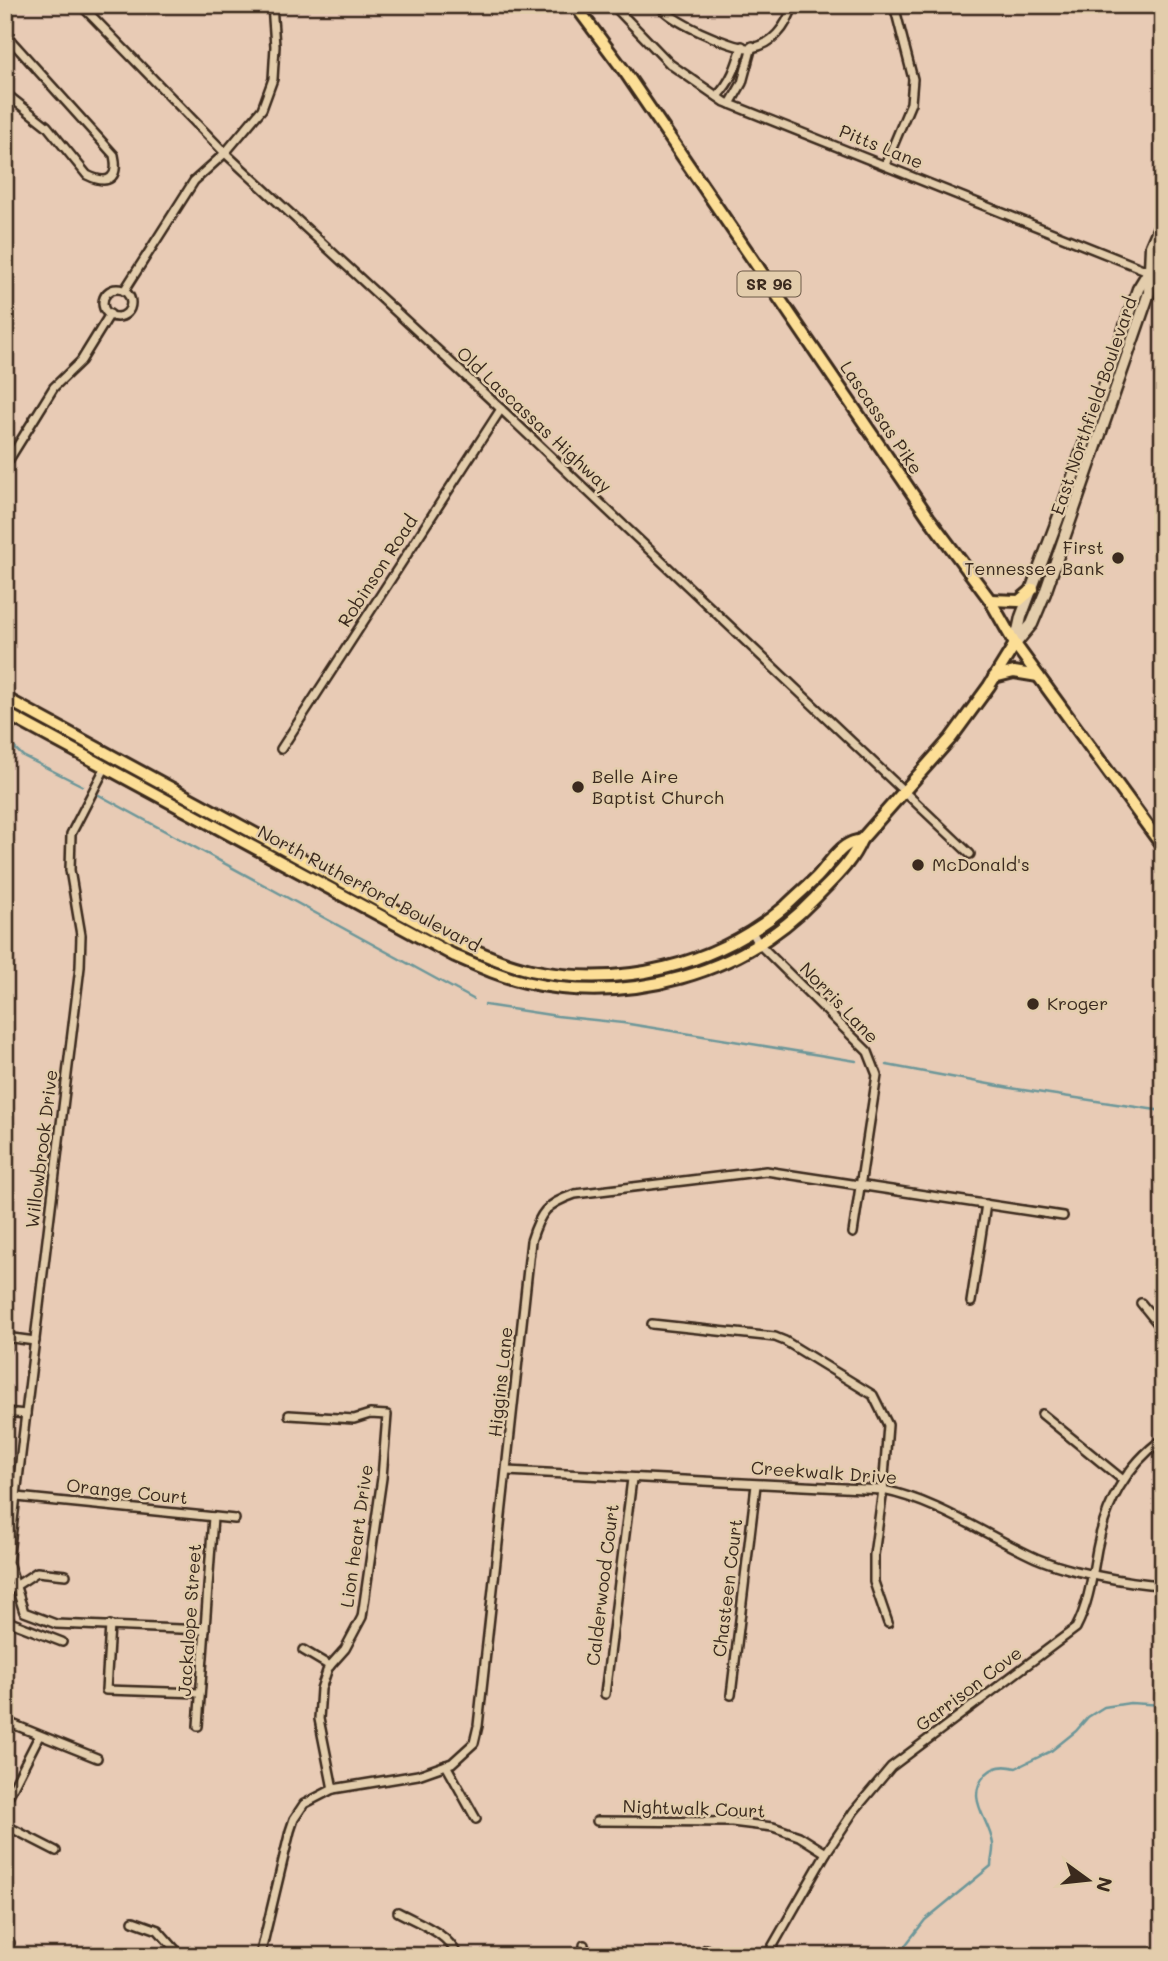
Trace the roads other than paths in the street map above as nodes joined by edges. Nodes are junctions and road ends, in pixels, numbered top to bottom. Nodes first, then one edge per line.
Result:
1 (81, 5) edge
2 (272, 5) edge
3 (575, 5) edge
4 (613, 5) edge
5 (660, 5) edge
6 (793, 5) edge
7 (894, 5) edge
8 (5, 34) edge
9 (742, 46) junction
10 (752, 46) junction
11 (5, 93) edge
12 (717, 96) junction
13 (730, 104) junction
14 (225, 153) junction
15 (886, 165) junction
16 (1163, 218) edge
17 (1163, 261) edge
18 (1149, 271) junction
19 (1163, 277) edge
20 (124, 291) junction
21 (110, 314) junction
22 (1104, 388) junction
23 (1116, 393) junction
24 (501, 409) junction
25 (5, 466) edge
26 (1033, 589) junction
27 (990, 600) junction
28 (1015, 644) junction
29 (1038, 676) junction
30 (995, 677) junction
31 (5, 698) edge
32 (5, 713) edge
33 (281, 749) dead end
34 (105, 768) junction
35 (905, 790) junction
36 (861, 840) junction
37 (1163, 847) edge
38 (970, 854) dead end
39 (751, 930) junction
40 (759, 944) junction
41 (861, 1185) junction
42 (986, 1204) junction
43 (1063, 1216) dead end
44 (853, 1233) dead end
45 (971, 1303) dead end
46 (1142, 1303) dead end
47 (652, 1324) dead end
48 (1163, 1329) edge
49 (6, 1338) edge
50 (35, 1341) junction
51 (5, 1351) edge
52 (5, 1412) edge
53 (26, 1414) junction
54 (1042, 1414) dead end
55 (289, 1415) dead end
56 (1163, 1439) edge
57 (507, 1471) junction
58 (632, 1479) junction
59 (1123, 1480) junction
60 (756, 1485) junction
61 (5, 1486) edge
62 (17, 1487) junction
63 (883, 1490) junction
64 (17, 1497) junction
65 (213, 1517) junction
66 (234, 1519) dead end
67 (7, 1562) edge
68 (1093, 1574) junction
69 (66, 1575) dead end
70 (1163, 1585) edge
71 (14, 1587) junction
72 (5, 1593) edge
73 (5, 1620) edge
74 (888, 1623) dead end
75 (110, 1625) junction
76 (205, 1630) junction
77 (62, 1642) dead end
78 (303, 1650) dead end
79 (330, 1666) junction
80 (200, 1693) junction
81 (605, 1694) dead end
82 (731, 1695) dead end
83 (5, 1721) edge
84 (198, 1726) dead end
85 (39, 1736) junction
86 (97, 1758) dead end
87 (446, 1765) junction
88 (333, 1789) junction
89 (5, 1803) edge
90 (476, 1819) dead end
91 (597, 1821) dead end
92 (5, 1825) edge
93 (56, 1851) dead end
94 (826, 1853) junction
95 (398, 1912) dead end
96 (133, 1921) dead end
97 (584, 1945) dead end
98 (706, 1949) dead end
99 (181, 1956) edge
100 (260, 1956) edge
101 (458, 1956) edge
102 (585, 1956) edge
103 (717, 1956) edge
104 (767, 1956) edge

1 - 14 street, Old Lascassas Highway
2 - 14 street
3 - 27 main road, Lascassas Pike / SR 96
4 - 12 street, Pitts Lane
5 - 9 street
6 - 10 street
7 - 15 street
8 - 11 street
9 - 10 street
9 - 12 street
10 - 13 street
12 - 13 street, Pitts Lane
13 - 15 street, Pitts Lane
14 - 20 street
14 - 24 street, Old Lascassas Highway
15 - 18 street, Pitts Lane
16 - 18 main road, East Northfield Boulevard
17 - 18 main road, East Northfield Boulevard
18 - 19 street, Pitts Lane
18 - 22 main road, East Northfield Boulevard
18 - 23 main road, East Northfield Boulevard
20 - 21 street
20 - 21 street
21 - 25 street
22 - 23 main road
22 - 26 main road, East Northfield Boulevard
23 - 28 main road, East Northfield Boulevard
24 - 33 street, Robinson Road
24 - 35 street, Old Lascassas Highway
26 - 27 main road
26 - 28 main road, East Northfield Boulevard
27 - 28 main road, Lascassas Pike / SR 96
28 - 29 main road, Lascassas Pike / SR 96
28 - 30 main road, North Rutherford Boulevard
29 - 30 main road
29 - 37 main road, Lascassas Pike / SR 96
30 - 35 main road, North Rutherford Boulevard
31 - 39 main road, North Rutherford Boulevard
32 - 34 main road, North Rutherford Boulevard
34 - 40 main road, North Rutherford Boulevard
34 - 50 street, Willowbrook Drive
35 - 36 main road, North Rutherford Boulevard
35 - 38 street, Old Lascassas Highway
36 - 39 main road, North Rutherford Boulevard
36 - 40 main road, North Rutherford Boulevard
39 - 40 street, Norris Lane
40 - 41 street, Norris Lane
41 - 42 street, Higgins Lane
41 - 44 street, Norris Lane
41 - 57 street, Higgins Lane
42 - 43 street, Higgins Lane
42 - 45 street
46 - 48 street
47 - 63 street
49 - 50 street
49 - 51 street
50 - 53 street, Willowbrook Drive
52 - 53 street
53 - 62 street, Willowbrook Drive
54 - 59 street
55 - 79 street, Lion heart Drive
56 - 59 street, Garrison Cove
57 - 58 street, Creekwalk Drive
57 - 87 street, Higgins Lane
58 - 60 street, Creekwalk Drive
58 - 81 street, Calderwood Court
59 - 68 street, Garrison Cove
60 - 63 street, Creekwalk Drive
60 - 82 street, Chasteen Court
61 - 62 street
62 - 64 street, Willowbrook Drive
63 - 68 street, Creekwalk Drive
63 - 74 street
64 - 65 street, Orange Court
64 - 67 street, Willowbrook Drive
65 - 66 street, Orange Court
65 - 76 street, Jackalope Street
67 - 71 street, Willowbrook Drive
68 - 70 street, Creekwalk Drive
68 - 94 street, Garrison Cove
69 - 71 street
71 - 72 street
71 - 75 street, Willowbrook Drive
73 - 77 street
75 - 76 street
75 - 80 street
76 - 80 street, Jackalope Street
78 - 79 street
79 - 88 street, Lion heart Drive
80 - 84 street, Jackalope Street
83 - 85 street
85 - 86 street
85 - 89 street
87 - 88 street, Higgins Lane
87 - 90 street
88 - 100 street, Higgins Lane
91 - 94 street, Nightwalk Court
92 - 93 street
94 - 104 street, Garrison Cove
95 - 101 street
96 - 99 street
97 - 102 street
98 - 103 street

